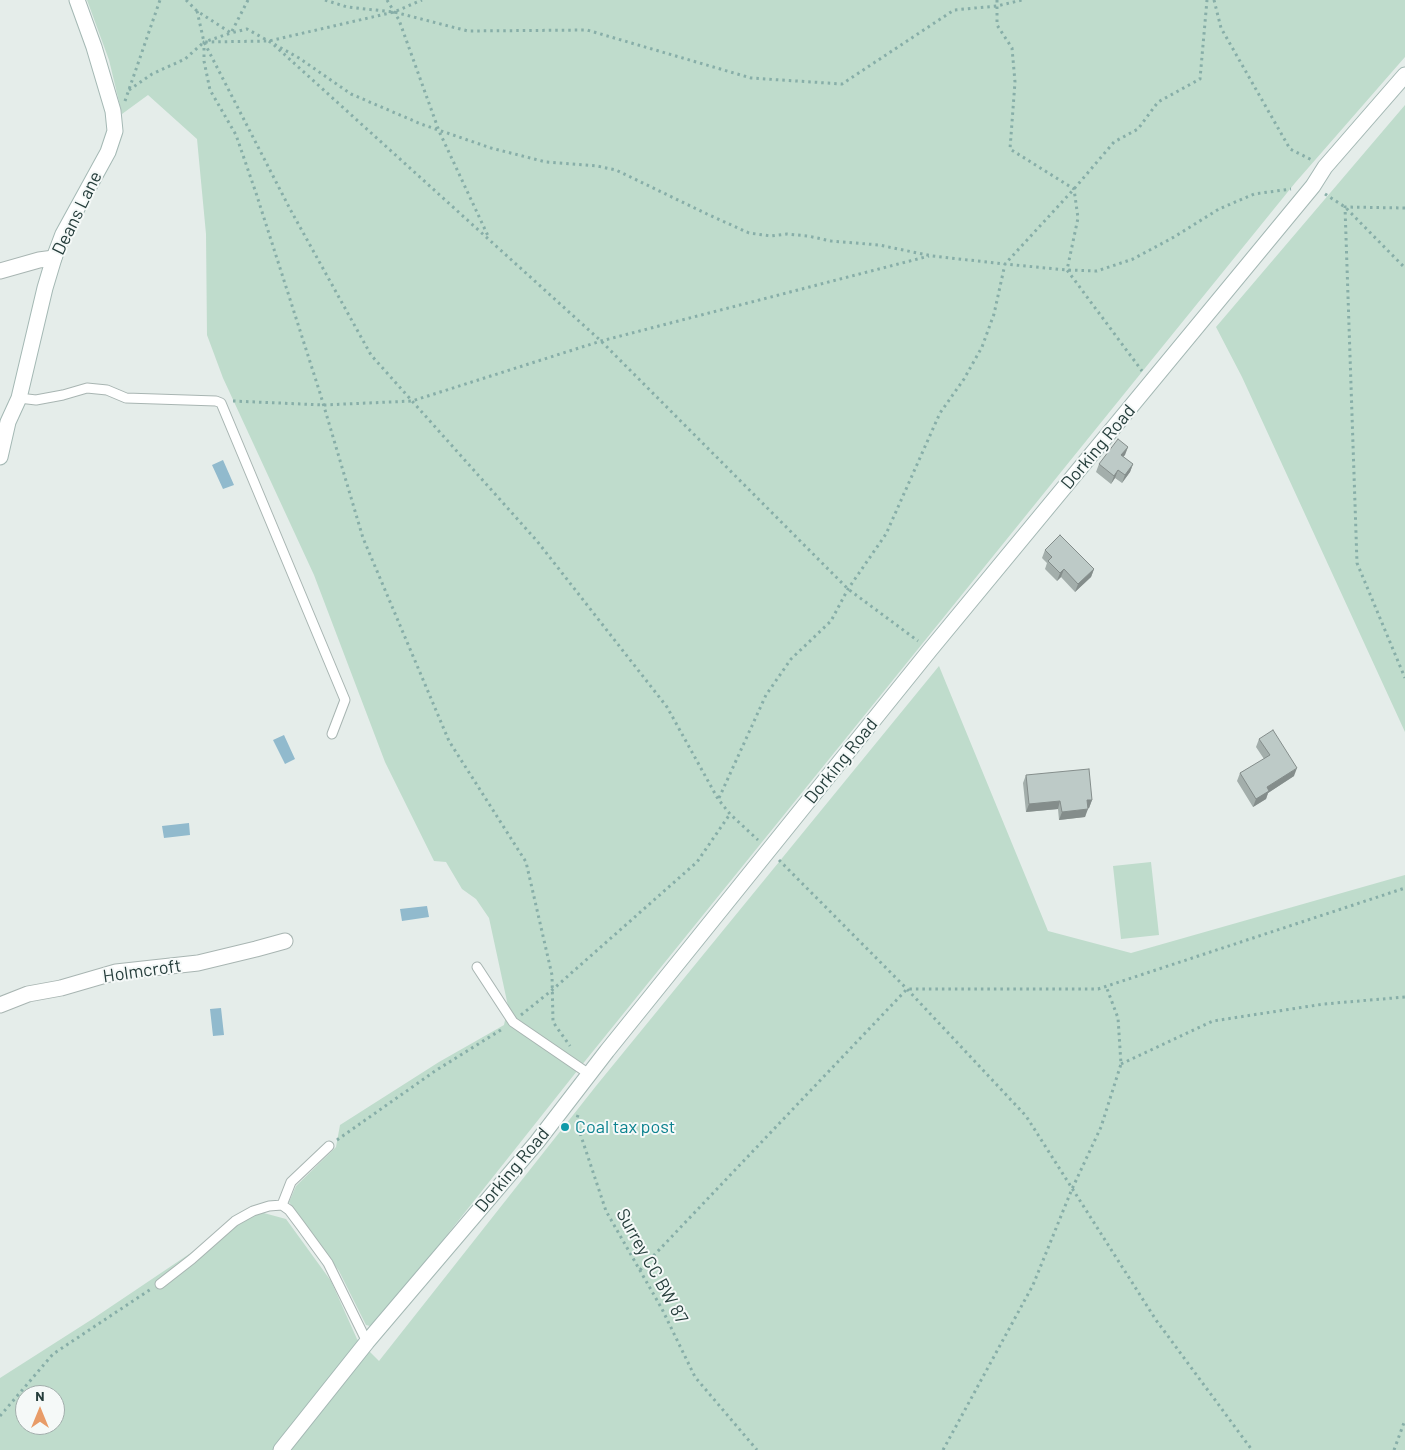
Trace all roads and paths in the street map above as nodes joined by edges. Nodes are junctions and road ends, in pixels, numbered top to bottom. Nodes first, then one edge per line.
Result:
1 (77, 0) edge
2 (160, 0) edge
3 (186, 0) edge
4 (248, 0) edge
5 (325, 0) edge
6 (387, 0) edge
7 (422, 0) edge
8 (997, 0) edge
9 (1022, 0) edge
10 (1207, 0) edge
11 (1214, 0) edge
12 (997, 6) junction
13 (197, 11) junction
14 (394, 12) junction
15 (231, 33) junction
16 (269, 41) junction
17 (204, 42) junction
18 (1405, 75) edge
19 (129, 90) junction
20 (115, 125) junction
21 (439, 131) junction
22 (1325, 168) junction
23 (1313, 186) junction
24 (1074, 189) junction
25 (1345, 208) junction
26 (1405, 208) edge
27 (489, 239) junction
28 (932, 256) junction
29 (54, 258) junction
30 (1005, 264) junction
31 (1405, 268) edge
32 (1068, 270) junction
33 (0, 271) edge
34 (601, 341) junction
35 (1151, 383) junction
36 (19, 398) junction
37 (212, 401) junction
38 (412, 401) junction
39 (324, 405) junction
40 (0, 457) edge
41 (848, 589) junction
42 (930, 650) junction
43 (1405, 678) edge
44 (332, 734) dead end
45 (718, 799) junction
46 (730, 814) junction
47 (769, 850) junction
48 (1405, 888) edge
49 (285, 941) dead end
50 (477, 967) dead end
51 (1106, 986) junction
52 (908, 989) junction
53 (551, 991) junction
54 (1405, 997) edge
55 (0, 1006) edge
56 (513, 1022) junction
57 (574, 1052) dead end
58 (1121, 1064) junction
59 (589, 1074) junction
60 (578, 1112) dead end
61 (329, 1146) joint
62 (1072, 1189) junction
63 (282, 1205) junction
64 (640, 1270) junction
65 (160, 1284) joint
66 (367, 1342) junction
67 (0, 1416) edge
68 (1405, 1420) edge
69 (281, 1450) edge
70 (757, 1450) edge
71 (943, 1450) edge
72 (1252, 1450) edge
73 (1394, 1450) edge

1 - 20 main road, Deans Lane
2 - 19 path
3 - 13 path
4 - 15 path
5 - 14 path
6 - 14 path
7 - 14 path
8 - 12 path
9 - 12 path
10 - 24 path
11 - 22 path
12 - 14 path
12 - 24 path
13 - 15 path
13 - 17 path
14 - 16 path
14 - 21 path
15 - 16 path
15 - 17 path
16 - 17 path
16 - 21 path
16 - 27 path
17 - 19 path
17 - 38 path
17 - 39 path
18 - 22 main road, Dorking Road
19 - 20 path
20 - 29 main road, Deans Lane
21 - 27 path
21 - 28 path
22 - 23 main road, Dorking Road
23 - 25 path
23 - 32 path
23 - 35 main road, Dorking Road
24 - 30 path
24 - 32 path
25 - 26 path
25 - 31 path
25 - 43 path
27 - 34 path
28 - 30 path
28 - 34 path
29 - 33 main road
29 - 36 main road, Deans Lane
30 - 32 path
30 - 41 path
32 - 35 path
34 - 38 path
34 - 41 path
35 - 42 main road, Dorking Road
36 - 37 lane
36 - 40 main road, Deans Lane
37 - 39 path
37 - 44 lane
38 - 39 path
38 - 45 path
39 - 53 path
41 - 42 path
41 - 45 path
42 - 47 main road, Dorking Road
45 - 46 path
46 - 47 path
46 - 53 path
47 - 52 path
47 - 59 main road, Dorking Road
48 - 51 path
49 - 55 main road, Holmcroft
50 - 56 lane
51 - 52 path
51 - 58 path
52 - 62 path
52 - 64 path
53 - 56 path
53 - 57 path
54 - 58 path
56 - 59 lane
56 - 61 path
58 - 62 path
59 - 66 main road, Dorking Road
60 - 64 path, Surrey CC BW 87
61 - 63 lane
62 - 71 path
62 - 72 path
63 - 65 lane
63 - 66 lane
64 - 70 path, Surrey CC BW 87
65 - 67 path
66 - 69 main road, Dorking Road
68 - 73 path

